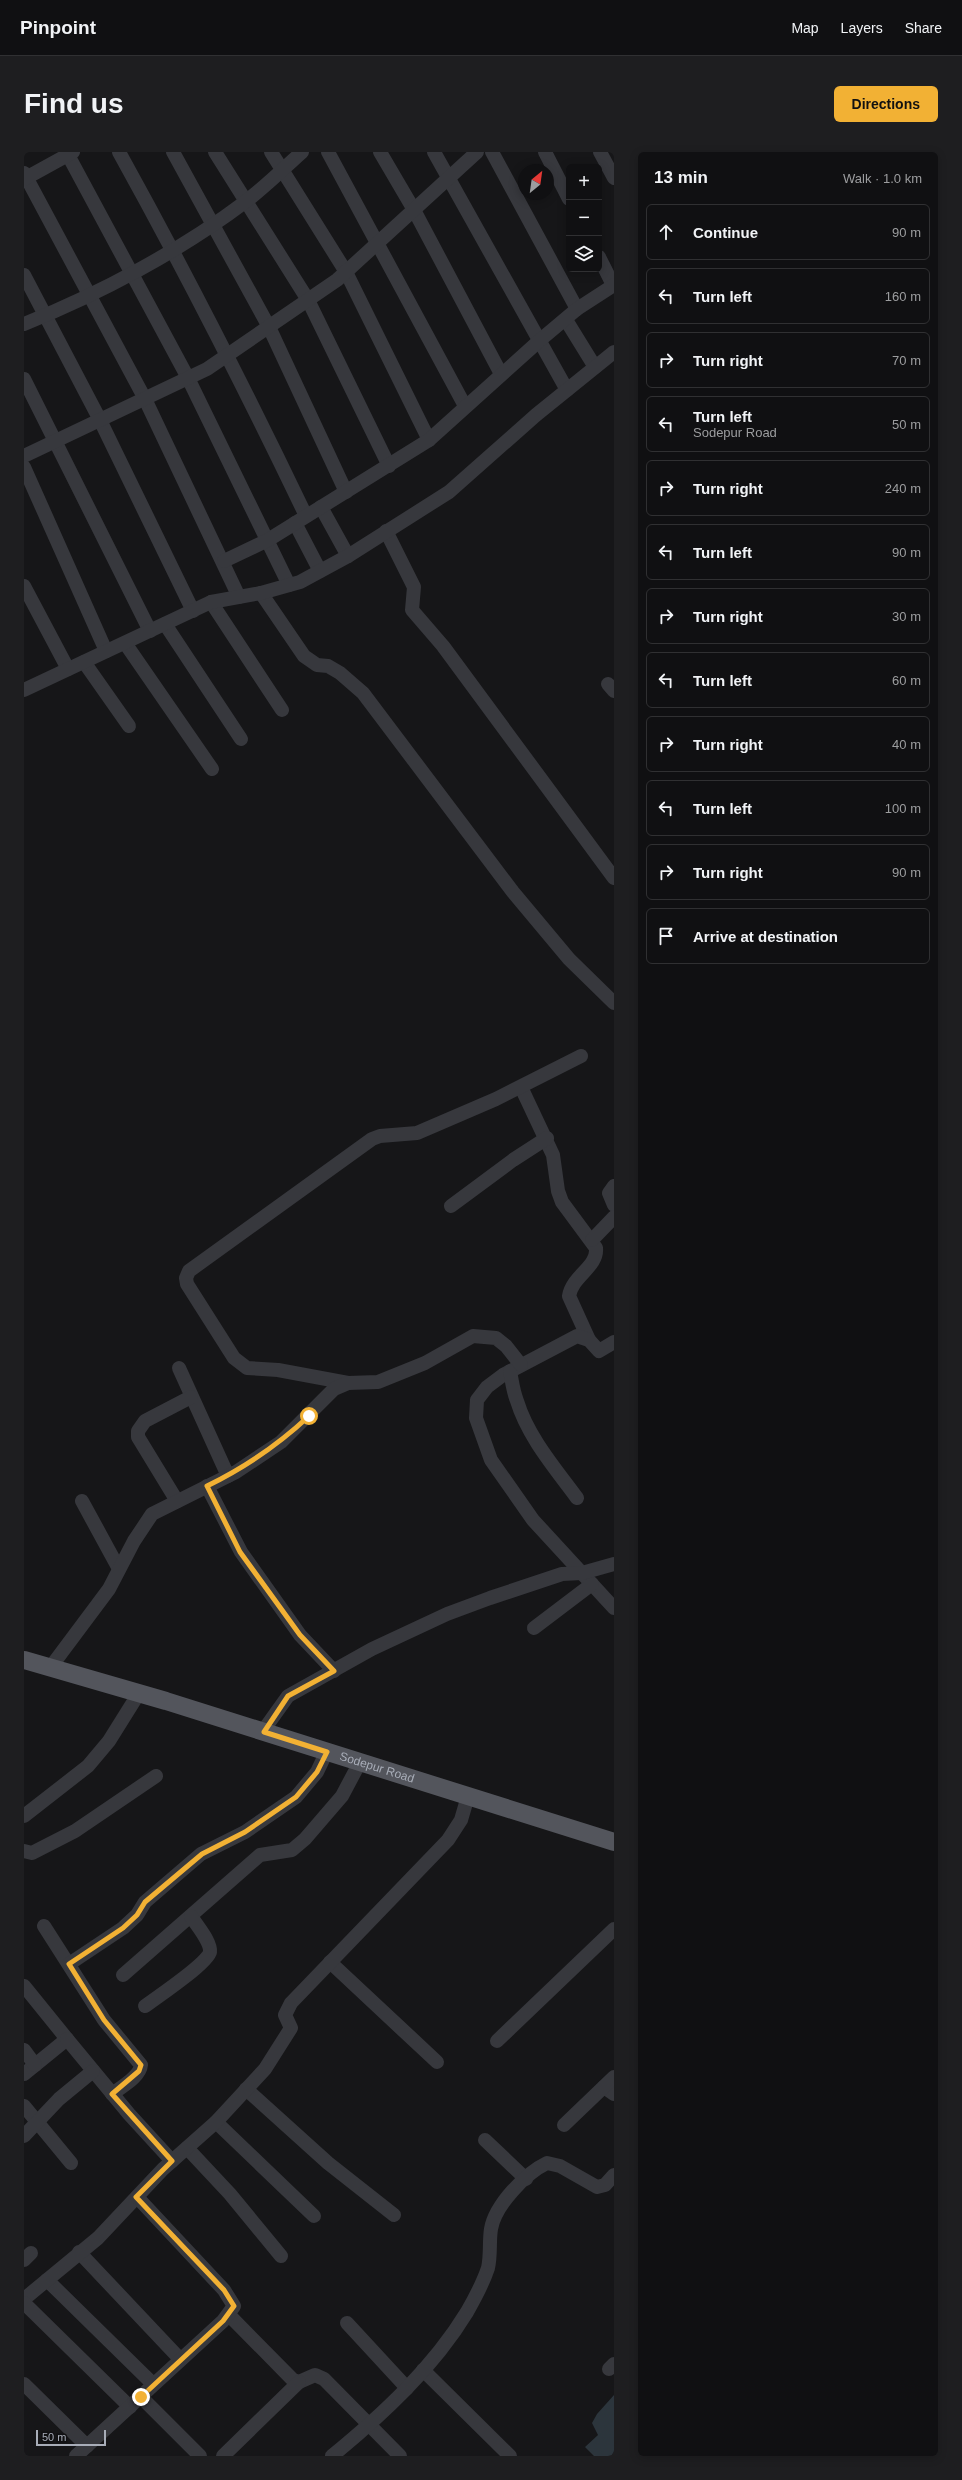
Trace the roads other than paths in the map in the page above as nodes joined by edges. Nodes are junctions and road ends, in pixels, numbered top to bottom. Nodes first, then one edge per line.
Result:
1 (119, 152) edge
2 (173, 152) edge
3 (215, 152) edge
4 (271, 152) edge
5 (302, 152) edge
6 (328, 152) edge
7 (380, 152) edge
8 (434, 152) edge
9 (477, 152) edge
10 (492, 152) edge
11 (545, 152) edge
12 (600, 152) edge
13 (71, 153) edge
14 (282, 170) junction
15 (25, 177) edge
16 (449, 178) junction
17 (614, 178) edge
18 (566, 193) edge
19 (247, 201) junction
20 (414, 210) junction
21 (212, 226) junction
22 (378, 243) junction
23 (173, 249) junction
24 (602, 263) edge
25 (346, 272) junction
26 (131, 273) junction
27 (24, 275) edge
28 (614, 285) edge
29 (92, 296) junction
30 (308, 300) junction
31 (577, 310) junction
32 (45, 316) junction
33 (566, 320) junction
34 (24, 324) edge
35 (269, 327) junction
36 (539, 341) junction
37 (614, 352) edge
38 (228, 355) junction
39 (595, 367) junction
40 (501, 374) junction
41 (188, 378) junction
42 (24, 379) edge
43 (567, 390) junction
44 (145, 399) junction
45 (466, 406) junction
46 (100, 420) junction
47 (429, 440) junction
48 (54, 442) junction
49 (24, 456) edge
50 (389, 466) junction
51 (24, 467) edge
52 (346, 492) junction
53 (321, 507) junction
54 (300, 520) junction
55 (386, 531) junction
56 (268, 540) junction
57 (348, 556) junction
58 (224, 561) junction
59 (320, 571) junction
60 (289, 585) junction
61 (24, 586) edge
62 (261, 593) junction
63 (239, 597) junction
64 (211, 602) junction
65 (193, 610) junction
66 (165, 624) junction
67 (150, 631) junction
68 (125, 643) junction
69 (106, 651) junction
70 (84, 662) junction
71 (68, 670) junction
72 (25, 686) edge
73 (282, 710) dead end
74 (129, 726) dead end
75 (241, 738) dead end
76 (212, 769) dead end
77 (614, 878) edge
78 (614, 1003) edge
79 (581, 1056) dead end
80 (521, 1087) junction
81 (546, 1138) junction
82 (614, 1186) edge
83 (614, 1205) edge
84 (451, 1206) dead end
85 (614, 1217) edge
86 (592, 1240) junction
87 (589, 1340) junction
88 (614, 1342) edge
89 (179, 1368) dead end
90 (516, 1368) junction
91 (348, 1383) junction
92 (191, 1397) junction
93 (228, 1476) junction
94 (207, 1486) junction
95 (577, 1498) dead end
96 (82, 1501) dead end
97 (177, 1501) junction
98 (614, 1564) edge
99 (119, 1569) junction
100 (582, 1573) junction
101 (592, 1584) junction
102 (614, 1608) edge
103 (534, 1628) dead end
104 (24, 1660) edge
105 (50, 1668) junction
106 (334, 1671) junction
107 (139, 1693) junction
108 (264, 1732) junction
109 (327, 1752) junction
110 (360, 1762) junction
111 (156, 1776) dead end
112 (468, 1796) junction
113 (24, 1816) edge
114 (614, 1842) edge
115 (24, 1851) edge
116 (191, 1916) junction
117 (44, 1926) dead end
118 (614, 1929) edge
119 (330, 1962) junction
120 (69, 1964) junction
121 (123, 1975) dead end
122 (24, 1986) edge
123 (145, 2006) dead end
124 (67, 2039) junction
125 (497, 2041) dead end
126 (24, 2050) edge
127 (437, 2062) dead end
128 (29, 2070) edge
129 (93, 2071) junction
130 (611, 2086) edge
131 (246, 2089) junction
132 (112, 2094) junction
133 (24, 2106) edge
134 (38, 2121) junction
135 (216, 2122) junction
136 (564, 2125) dead end
137 (24, 2136) edge
138 (485, 2140) dead end
139 (187, 2148) junction
140 (172, 2161) junction
141 (71, 2163) dead end
142 (614, 2175) edge
143 (526, 2179) junction
144 (136, 2197) junction
145 (394, 2215) dead end
146 (314, 2216) dead end
147 (80, 2252) junction
148 (281, 2256) dead end
149 (47, 2280) junction
150 (24, 2299) edge
151 (24, 2303) edge
152 (229, 2315) junction
153 (347, 2323) dead end
154 (180, 2360) junction
155 (423, 2370) junction
156 (300, 2382) junction
157 (24, 2384) edge
158 (153, 2384) junction
159 (407, 2388) junction
160 (141, 2397) junction
161 (130, 2407) junction
162 (367, 2424) junction
163 (87, 2446) junction
164 (76, 2456) edge
165 (200, 2456) edge
166 (223, 2456) edge
167 (332, 2456) edge
168 (400, 2456) edge
169 (510, 2456) edge

1 - 23 street
2 - 21 street
3 - 19 street
4 - 14 street
5 - 14 street
6 - 22 street
7 - 20 street
8 - 16 street
9 - 16 street
10 - 31 street
11 - 18 street
12 - 17 street
13 - 15 street
13 - 26 street
14 - 19 street
14 - 25 street
15 - 29 street
16 - 20 street
16 - 36 street
19 - 21 street
19 - 30 street
20 - 22 street
20 - 40 street
21 - 23 street
21 - 35 street
22 - 25 street
22 - 45 street
23 - 26 street
23 - 38 street
24 - 28 street
25 - 30 street
25 - 47 street
26 - 29 street
26 - 41 street
27 - 32 street
28 - 31 street
29 - 32 street
29 - 44 street
30 - 35 street
30 - 50 street
31 - 33 street
32 - 34 street
32 - 46 street
33 - 36 street
33 - 39 street
35 - 38 street
35 - 52 street
36 - 40 street
36 - 43 street
37 - 39 street
38 - 41 street
38 - 54 street
39 - 43 street
40 - 45 street
41 - 44 street
41 - 56 street
42 - 48 street
43 - 55 street
44 - 46 street
44 - 58 street
45 - 47 street
46 - 48 street
46 - 65 street
47 - 50 street
48 - 49 street
48 - 67 street
50 - 52 street
51 - 69 street
52 - 53 street
53 - 54 street
53 - 57 street
54 - 56 street
54 - 59 street
55 - 57 street
55 - 77 street
56 - 58 street
56 - 60 street
57 - 59 street
58 - 63 street
59 - 60 street
60 - 62 street
61 - 71 street
62 - 63 street
62 - 78 street
63 - 64 street
64 - 65 street
64 - 73 street
65 - 66 street
66 - 67 street
66 - 75 street
67 - 68 street
68 - 69 street
68 - 76 street
69 - 70 street
70 - 71 street
70 - 74 street
71 - 72 street
79 - 80 street
80 - 81 street
80 - 91 street
81 - 84 street
81 - 86 street
82 - 83 street
85 - 86 street
86 - 87 street
87 - 88 street
87 - 90 street
89 - 92 street
90 - 91 street
90 - 95 street
90 - 100 street
91 - 93 street
92 - 93 street
92 - 97 street
93 - 94 street
94 - 97 street
94 - 106 street
96 - 99 street
97 - 99 street
98 - 100 street
99 - 105 street
100 - 101 street
100 - 106 street
101 - 102 street
101 - 103 street
104 - 105 main road, Sodepur Road
105 - 107 main road, Sodepur Road
106 - 108 street
107 - 108 main road, Sodepur Road
107 - 113 street
108 - 109 main road, Sodepur Road
109 - 110 main road, Sodepur Road
109 - 120 street
110 - 112 main road, Sodepur Road
110 - 116 street
111 - 115 street
112 - 114 main road, Sodepur Road
112 - 119 street
116 - 121 street
116 - 123 street
117 - 120 street
118 - 125 street
119 - 127 street
119 - 131 street
120 - 132 street
122 - 124 street
124 - 128 street
124 - 129 street
126 - 128 street
129 - 132 street
129 - 134 street
130 - 136 street
131 - 135 street
131 - 145 street
132 - 140 street
133 - 134 street
134 - 137 street
134 - 141 street
135 - 139 street
135 - 146 street
138 - 143 street
139 - 140 street
139 - 148 street
140 - 144 street
142 - 143 street
143 - 155 street
144 - 147 street
144 - 152 street
147 - 149 street
147 - 154 street
149 - 150 street
149 - 158 street
151 - 161 street
152 - 154 street
152 - 156 street
153 - 159 street
154 - 158 street
155 - 159 street
155 - 169 street
156 - 162 street
156 - 166 street
157 - 163 street
158 - 160 street
159 - 162 street
160 - 161 street
160 - 165 street
161 - 163 street
162 - 167 street
162 - 168 street
163 - 164 street

